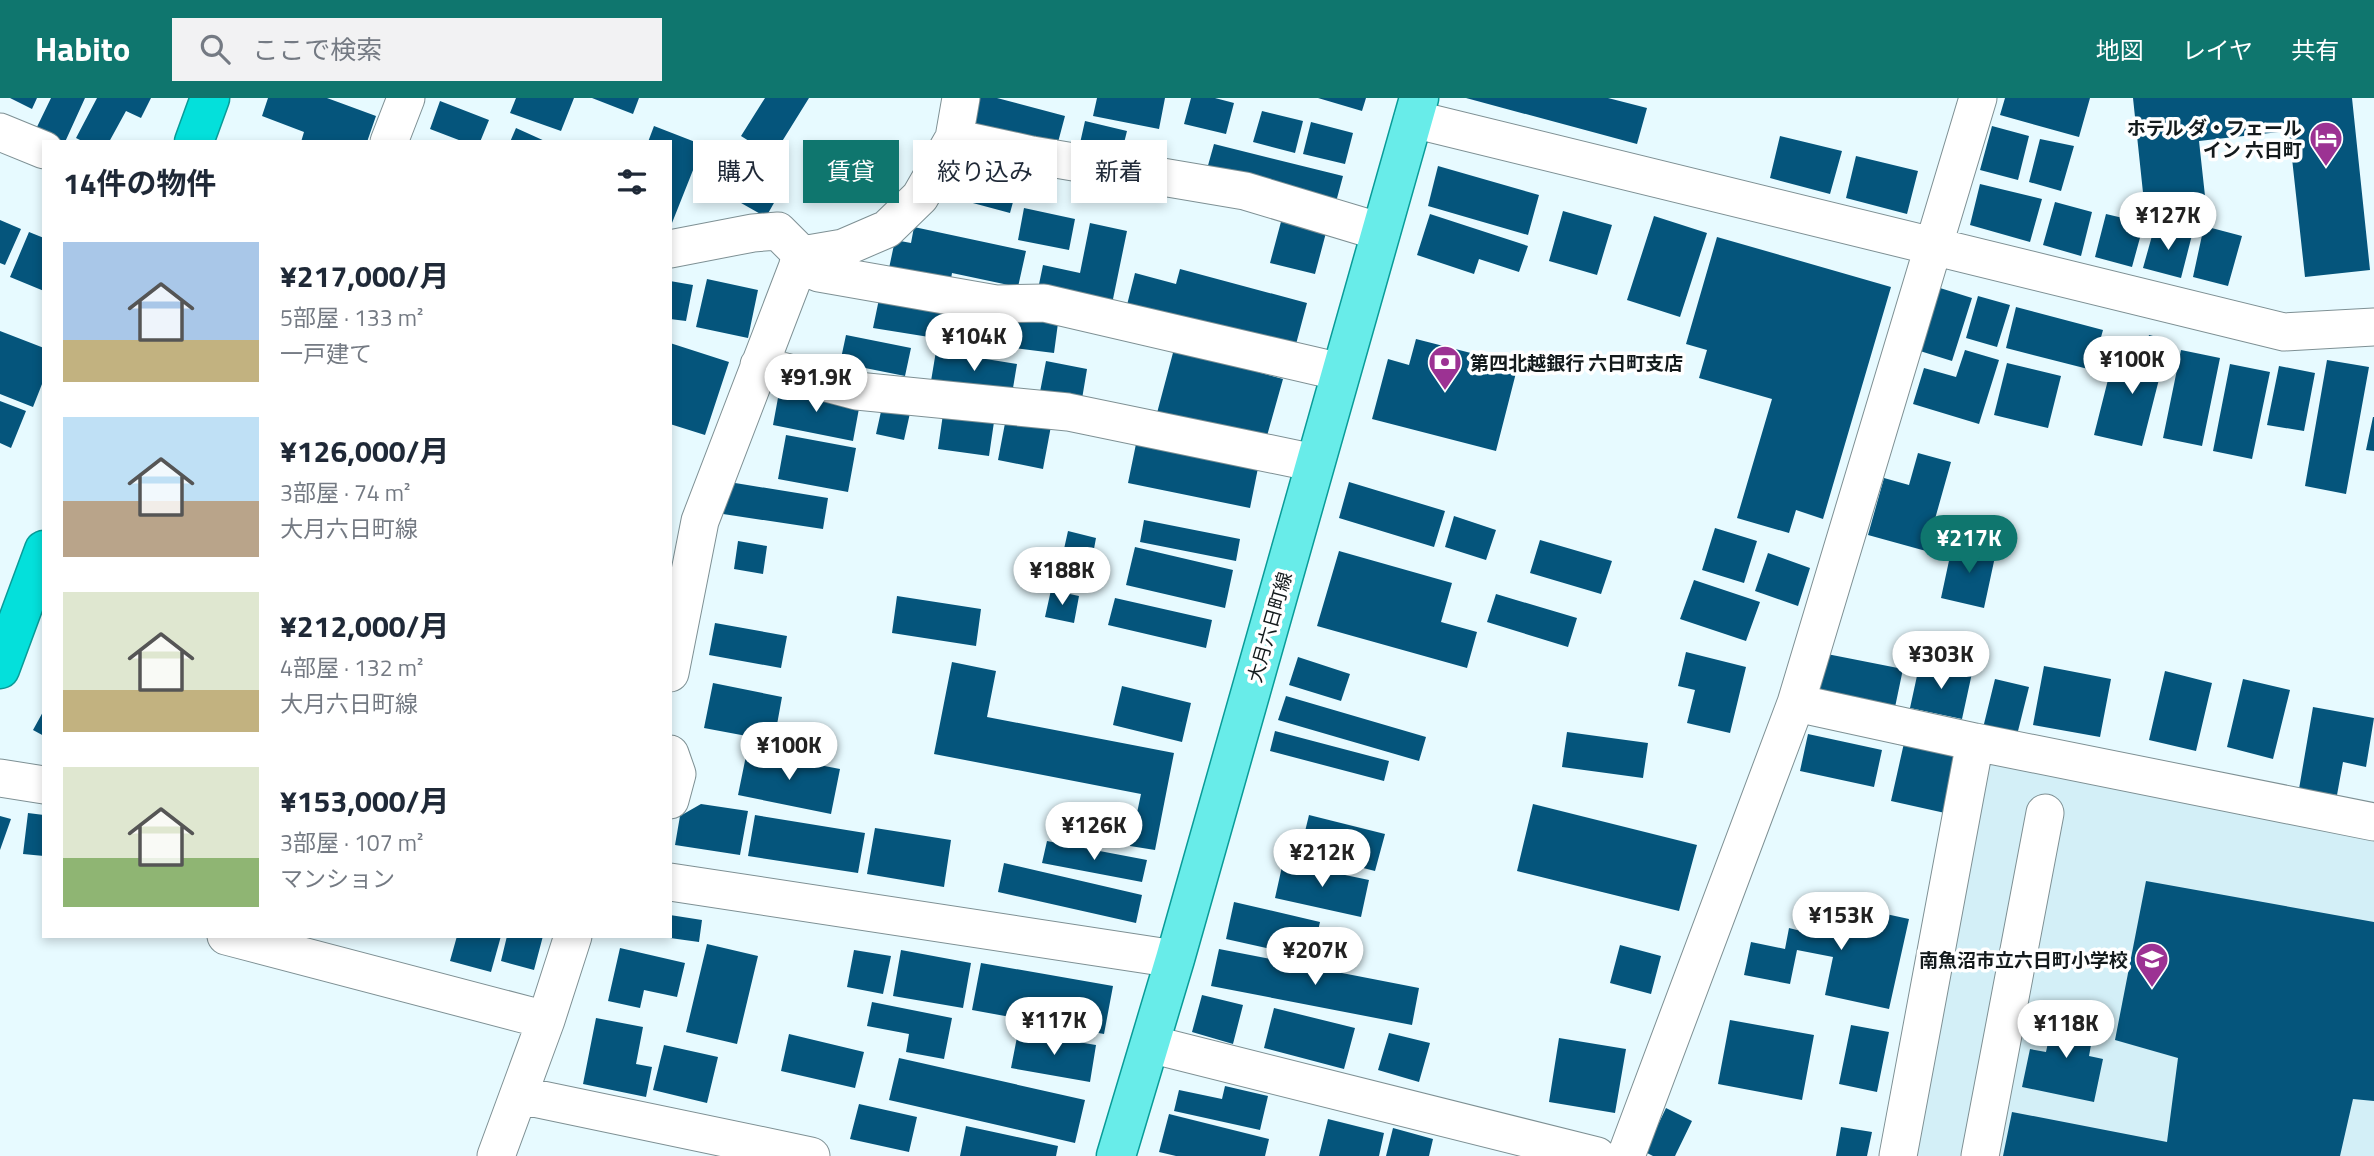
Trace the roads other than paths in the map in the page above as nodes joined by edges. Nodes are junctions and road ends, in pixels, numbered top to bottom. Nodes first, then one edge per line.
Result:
1 (210, 98) edge
2 (407, 98) edge
3 (961, 98) edge
4 (1978, 98) edge
5 (1416, 108) edge
6 (0, 132) edge
7 (954, 138) junction
8 (195, 140) edge
9 (390, 140) edge
10 (42, 149) edge
11 (1381, 232) junction
12 (1932, 247) junction
13 (672, 249) edge
14 (800, 260) junction
15 (2374, 327) edge
16 (759, 365) junction
17 (1341, 372) junction
18 (1315, 463) junction
19 (42, 555) edge
20 (4, 647) edge
21 (672, 663) edge
22 (1796, 703) junction
23 (1975, 743) junction
24 (672, 760) edge
25 (0, 778) edge
26 (42, 785) edge
27 (672, 793) edge
28 (2045, 813) dead end
29 (2374, 822) edge
30 (672, 882) edge
31 (234, 938) edge
32 (572, 938) edge
33 (1175, 959) junction
34 (546, 1020) junction
35 (1150, 1044) junction
36 (519, 1095) junction
37 (496, 1156) edge
38 (811, 1156) edge
39 (1116, 1156) edge
40 (1597, 1156) edge
41 (1626, 1156) edge
42 (1898, 1156) edge
43 (1980, 1156) edge

1 - 8 highway
2 - 9 street
3 - 7 street
4 - 12 street
5 - 11 main road, 大月六日町線
5 - 12 street
6 - 10 street
7 - 11 street
7 - 14 street
11 - 17 main road, 大月六日町線
12 - 15 street
12 - 22 street
13 - 14 street
14 - 16 street
14 - 17 street
16 - 18 street
16 - 21 street
17 - 18 main road, 大月六日町線
18 - 33 main road, 大月六日町線
19 - 20 highway
22 - 23 street
22 - 41 street
23 - 29 street
23 - 42 street
24 - 27 street
25 - 26 street
28 - 43 street
30 - 33 street
31 - 34 street
32 - 34 street
33 - 35 main road, 大月六日町線
34 - 36 street
35 - 39 main road, 大月六日町線
35 - 40 street
36 - 37 street
36 - 38 street

